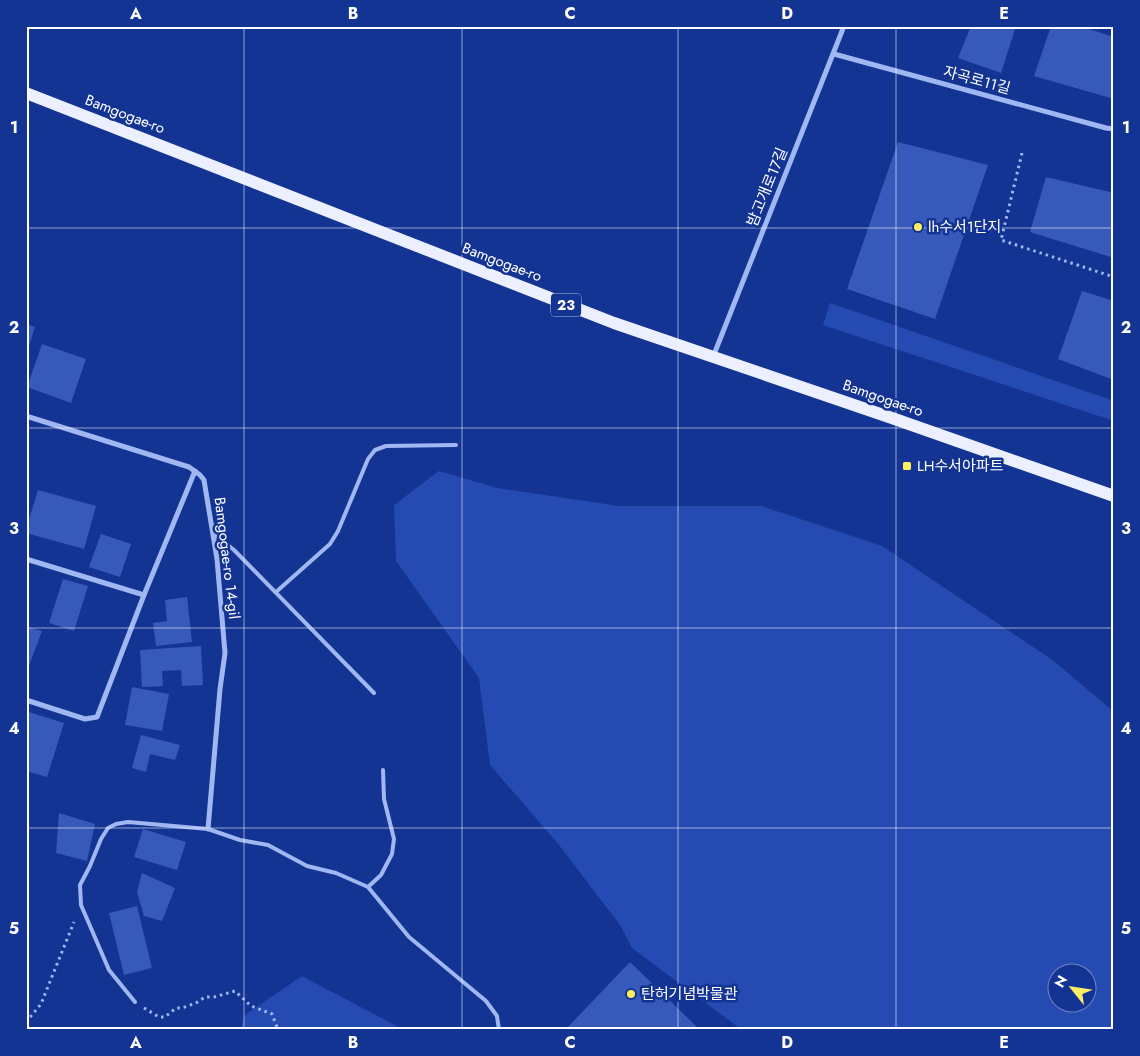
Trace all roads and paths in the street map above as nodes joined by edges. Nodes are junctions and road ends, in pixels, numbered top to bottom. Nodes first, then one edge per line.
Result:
1 (844, 26) edge
2 (834, 54) junction
3 (26, 93) edge
4 (1114, 129) edge
5 (1022, 153) dead end
6 (1114, 277) edge
7 (713, 357) junction
8 (26, 416) edge
9 (456, 445) dead end
10 (195, 470) junction
11 (1114, 496) edge
12 (212, 533) junction
13 (26, 559) edge
14 (276, 592) junction
15 (144, 595) junction
16 (374, 693) dead end
17 (26, 700) edge
18 (383, 770) dead end
19 (208, 829) junction
20 (368, 887) junction
21 (81, 905) junction
22 (135, 1002) joint
23 (26, 1022) edge
24 (278, 1030) edge
25 (499, 1030) edge

1 - 2 street, 밤고개로17길
2 - 4 street, 자곡로11길
2 - 7 street, 밤고개로17길
3 - 7 main road, Bamgogae-ro / 23
5 - 6 path
7 - 11 main road, Bamgogae-ro / 23
8 - 10 street
9 - 14 lane
10 - 12 street, Bamgogae-ro 14-gil
10 - 15 street
12 - 14 lane
12 - 19 street, Bamgogae-ro 14-gil
13 - 15 street
14 - 16 lane
15 - 17 street
18 - 20 lane
19 - 20 lane
19 - 21 lane
20 - 25 lane
21 - 22 lane
21 - 23 path
22 - 24 path

